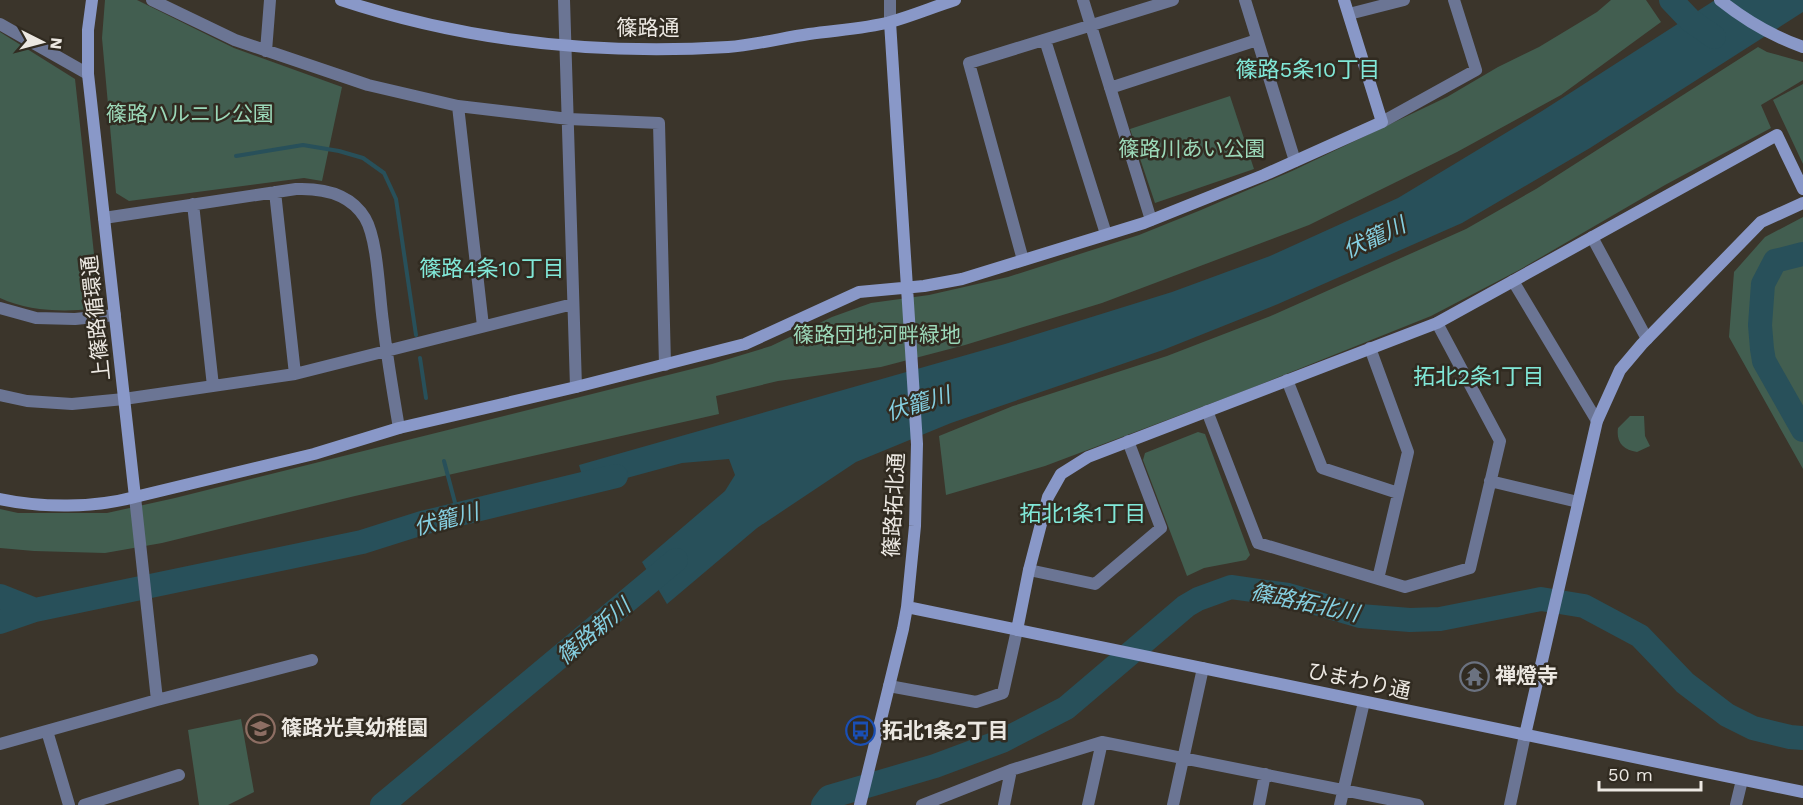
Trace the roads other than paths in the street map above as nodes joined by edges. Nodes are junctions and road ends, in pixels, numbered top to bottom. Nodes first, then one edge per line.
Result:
1 (92, 0) edge
2 (152, 0) edge
3 (270, 0) edge
4 (341, 0) edge
5 (564, 0) edge
6 (890, 0) edge
7 (955, 0) edge
8 (1083, 0) edge
9 (1173, 0) edge
10 (1245, 0) edge
11 (1344, 0) edge
12 (1404, 0) edge
13 (1454, 0) edge
14 (1720, 0) edge
15 (1349, 14) junction
16 (890, 22) junction
17 (0, 24) edge
18 (1091, 26) junction
19 (1045, 40) junction
20 (1257, 40) junction
21 (566, 46) junction
22 (1803, 47) edge
23 (266, 51) junction
24 (88, 74) junction
25 (1110, 88) junction
26 (458, 106) junction
27 (569, 119) junction
28 (1382, 122) junction
29 (1295, 161) junction
30 (1803, 189) edge
31 (275, 192) junction
32 (1803, 203) edge
33 (193, 204) junction
34 (104, 218) junction
35 (1151, 220) junction
36 (1106, 234) junction
37 (1592, 237) junction
38 (1023, 260) junction
39 (1513, 281) junction
40 (906, 288) junction
41 (573, 304) junction
42 (0, 308) edge
43 (115, 315) junction
44 (1437, 323) junction
45 (483, 326) junction
46 (1647, 339) junction
47 (1370, 348) junction
48 (386, 351) junction
49 (665, 364) junction
50 (295, 374) junction
51 (1287, 380) junction
52 (213, 386) junction
53 (576, 387) junction
54 (0, 395) edge
55 (124, 399) junction
56 (1207, 411) junction
57 (1597, 421) junction
58 (399, 428) junction
59 (1128, 441) junction
60 (1490, 481) junction
61 (1398, 493) junction
62 (135, 497) junction
63 (0, 498) edge
64 (1578, 502) junction
65 (1029, 570) junction
66 (1378, 579) junction
67 (907, 607) junction
68 (1017, 630) junction
69 (312, 660) dead end
70 (1203, 668) junction
71 (889, 686) junction
72 (157, 700) junction
73 (1364, 702) junction
74 (47, 731) junction
75 (1525, 735) junction
76 (1102, 742) junction
77 (0, 744) edge
78 (1183, 757) junction
79 (1011, 770) junction
80 (1265, 774) junction
81 (179, 775) dead end
82 (1742, 780) junction
83 (1343, 790) junction
84 (1803, 792) edge
85 (69, 805) edge
86 (84, 805) edge
87 (860, 805) edge
88 (922, 805) edge
89 (1004, 805) edge
90 (1088, 805) edge
91 (1173, 805) edge
92 (1258, 805) edge
93 (1340, 805) edge
94 (1418, 805) edge
95 (1510, 805) edge
96 (1736, 805) edge

1 - 24 street, 上篠路循環通
2 - 23 street
3 - 23 street
4 - 21 street, 篠路通
5 - 21 street
6 - 16 street
7 - 16 street, 篠路通
8 - 18 street
9 - 18 street
10 - 20 street
11 - 15 street
12 - 15 street
13 - 28 street
14 - 22 street
15 - 28 street
16 - 21 street, 篠路通
16 - 40 street, 篠路拓北通
17 - 24 street
18 - 19 street
18 - 25 street
19 - 36 street
19 - 38 street
20 - 25 street
20 - 29 street
21 - 27 street
23 - 26 street
24 - 34 street, 上篠路循環通
25 - 35 street
26 - 27 street
26 - 45 street
27 - 41 street
27 - 49 street
28 - 29 street
29 - 35 street
30 - 37 street
31 - 33 street
31 - 48 street
31 - 50 street
32 - 46 street
33 - 34 street
33 - 52 street
34 - 43 street, 上篠路循環通
35 - 36 street
36 - 38 street
37 - 39 street
37 - 46 street
38 - 40 street
39 - 44 street
39 - 57 street
40 - 49 street
40 - 67 street, 篠路拓北通
41 - 45 street
41 - 53 street
42 - 43 street
43 - 55 street, 上篠路循環通
44 - 47 street
44 - 60 street
45 - 48 street
46 - 57 street
47 - 51 street
47 - 61 street
48 - 50 street
48 - 58 street
49 - 53 street
50 - 52 street
51 - 56 street
51 - 61 street
52 - 55 street
53 - 58 street
54 - 55 street
55 - 62 street, 上篠路循環通
56 - 59 street
56 - 66 street
57 - 64 street
58 - 62 street
59 - 65 street
59 - 65 street
60 - 64 street
60 - 66 street
61 - 66 street
62 - 63 street
62 - 72 street
64 - 75 street
65 - 68 street
67 - 68 street, ひまわり通
67 - 71 street, 篠路拓北通
68 - 70 street, ひまわり通
68 - 71 street
69 - 72 street
70 - 73 street, ひまわり通
70 - 78 street
71 - 87 street, 篠路拓北通
72 - 74 street
73 - 75 street, ひまわり通
73 - 83 street
74 - 77 street
74 - 85 street
75 - 82 street, ひまわり通
75 - 95 street
76 - 78 street
76 - 79 street
76 - 90 street
78 - 80 street
78 - 91 street
79 - 88 street
79 - 89 street
80 - 83 street
80 - 92 street
81 - 86 street
82 - 84 street, ひまわり通
82 - 96 street
83 - 93 street
83 - 94 street

